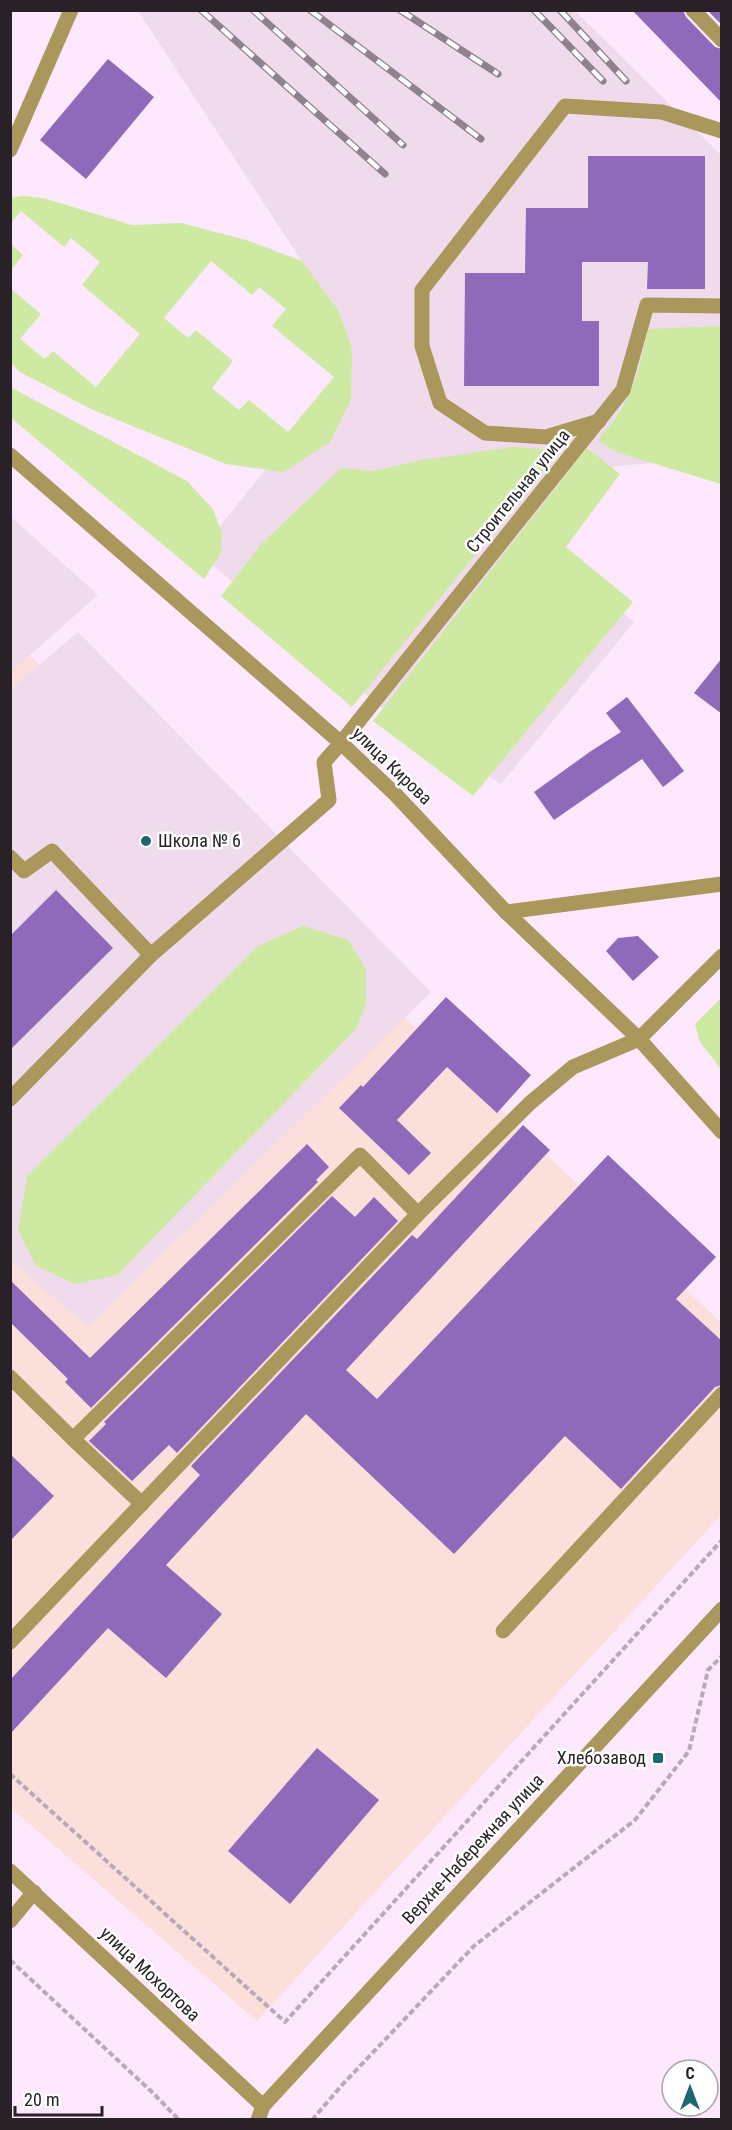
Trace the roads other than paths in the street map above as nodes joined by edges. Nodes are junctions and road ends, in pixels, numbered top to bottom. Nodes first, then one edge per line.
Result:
1 (71, 10) edge
2 (693, 10) edge
3 (722, 40) edge
4 (722, 131) edge
5 (10, 150) edge
6 (722, 306) edge
7 (599, 421) junction
8 (10, 455) edge
9 (341, 743) junction
10 (10, 857) edge
11 (722, 884) edge
12 (506, 912) junction
13 (151, 955) junction
14 (722, 956) edge
15 (639, 1039) junction
16 (10, 1099) edge
17 (722, 1132) edge
18 (418, 1214) junction
19 (10, 1377) edge
20 (722, 1394) edge
21 (73, 1439) junction
22 (142, 1504) junction
23 (722, 1609) edge
24 (503, 1631) dead end
25 (10, 1642) edge
26 (10, 1871) edge
27 (34, 1892) junction
28 (10, 1921) edge
29 (261, 2113) edge

1 - 5 street
2 - 3 street
4 - 7 street
6 - 7 street, Строительная улица
7 - 9 street, Строительная улица
8 - 9 street, улица Кирова
9 - 12 street, улица Кирова
9 - 13 street, Строительная улица
10 - 13 street
11 - 12 street
12 - 15 street, улица Кирова
13 - 16 street
14 - 15 street
15 - 17 street, улица Кирова
15 - 18 street
18 - 21 street
18 - 22 street
19 - 21 street
20 - 24 street
21 - 22 street
22 - 25 street
23 - 29 street, Верхне-Набережная улица
26 - 27 street, улица Мохортова
27 - 28 street
27 - 29 street, улица Мохортова

